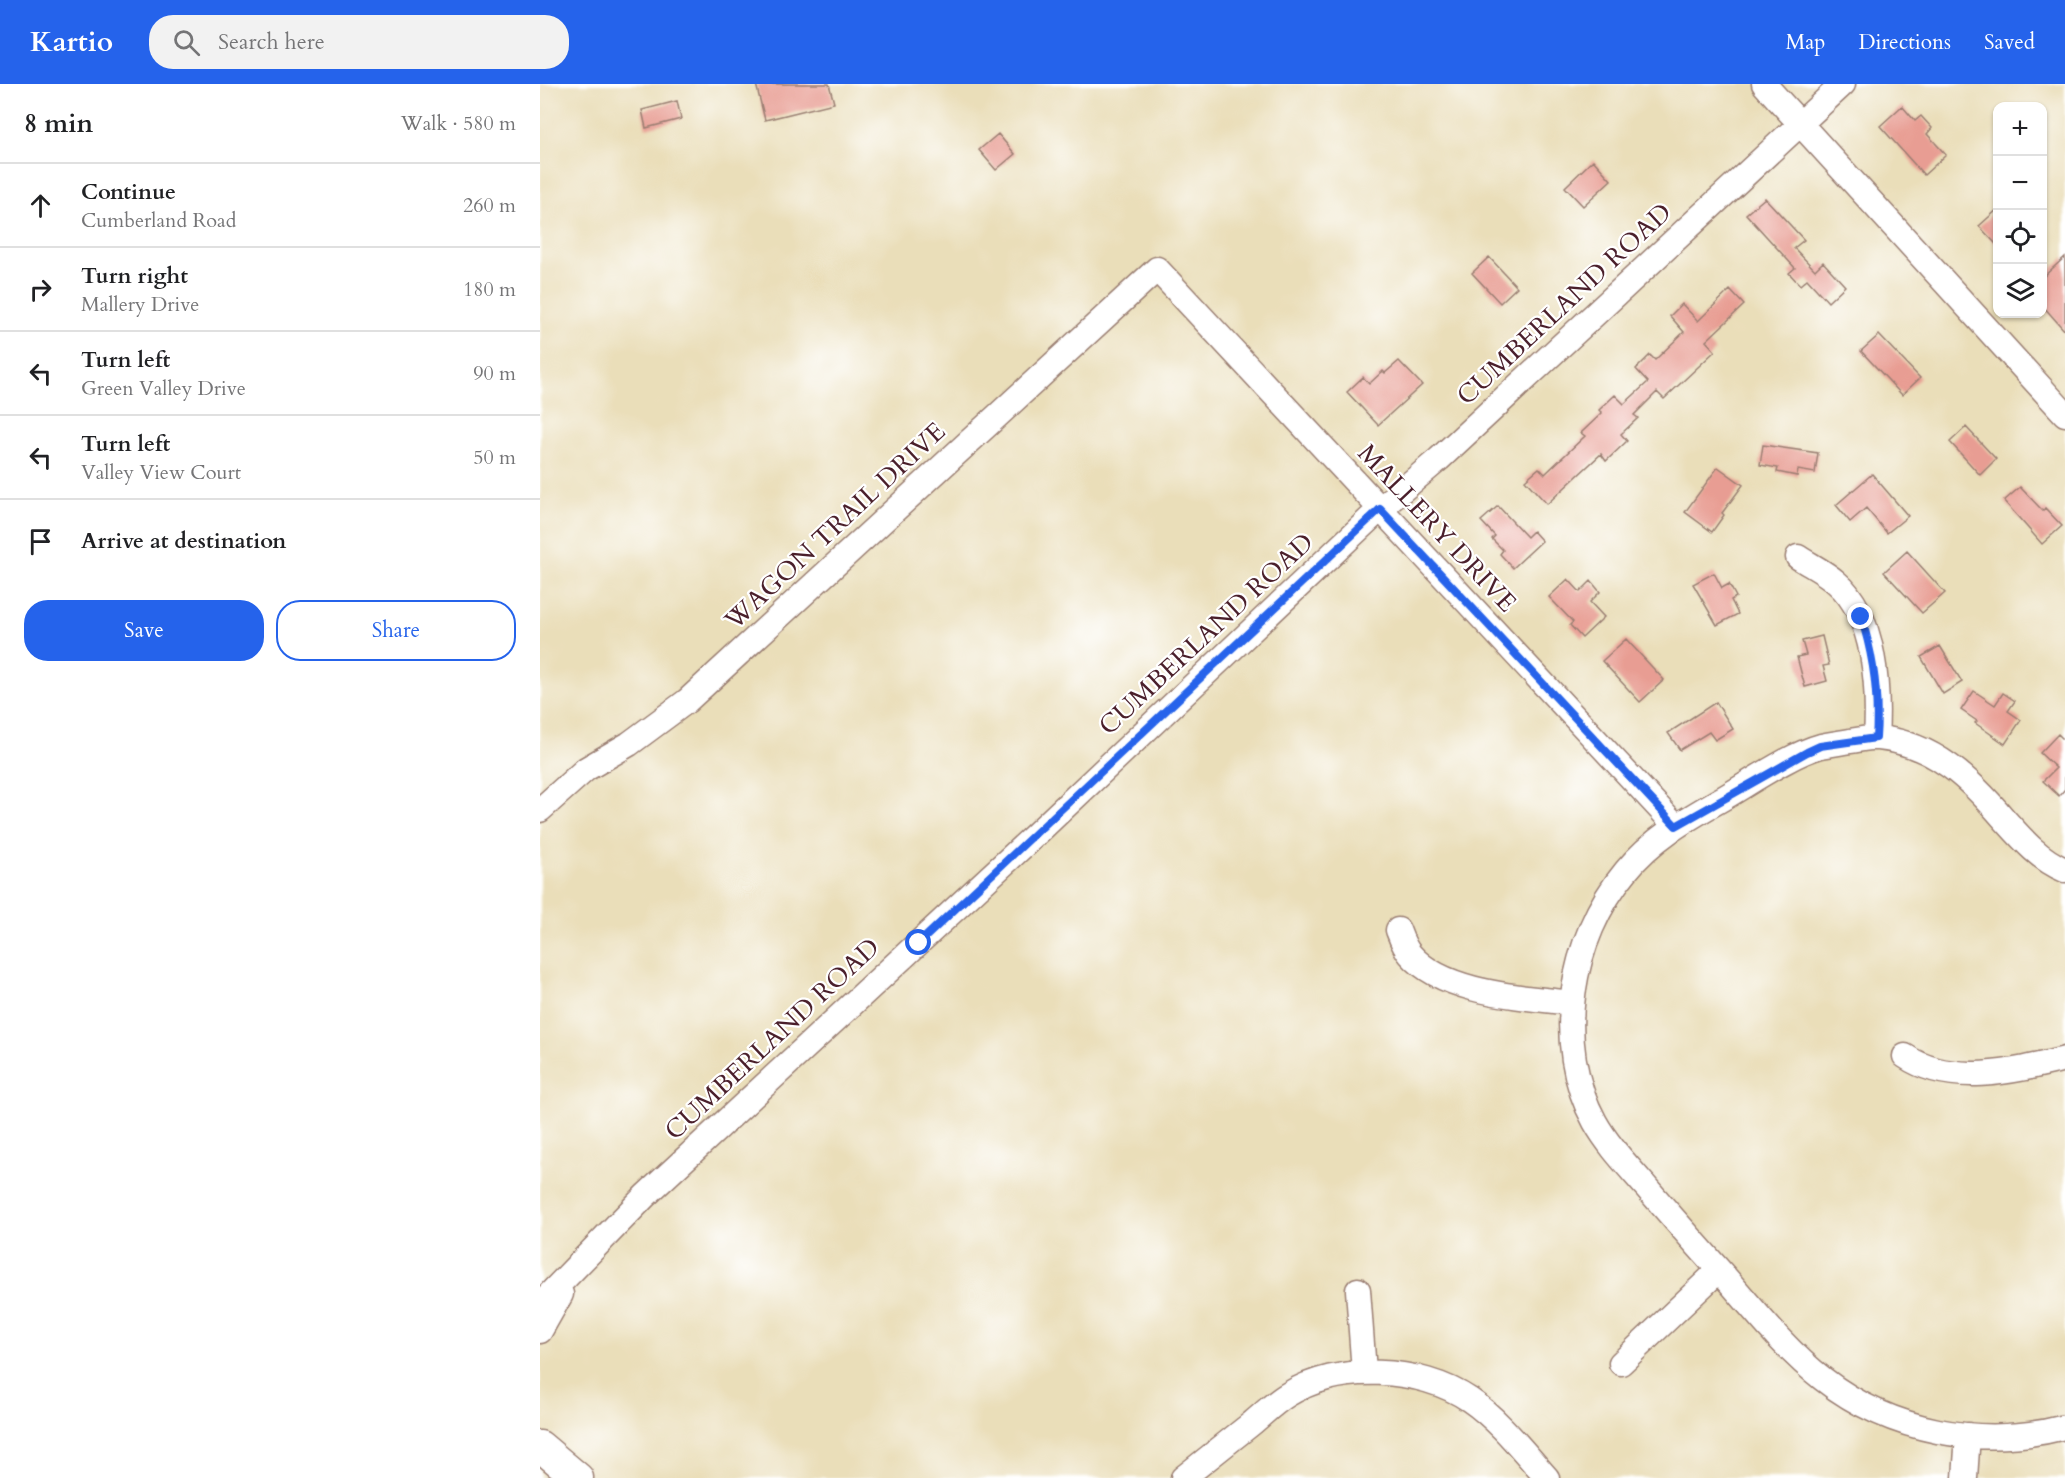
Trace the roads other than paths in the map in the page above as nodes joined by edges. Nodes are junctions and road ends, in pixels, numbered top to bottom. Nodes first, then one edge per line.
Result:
1 (1764, 84) edge
2 (1843, 84) edge
3 (1801, 123) junction
4 (1157, 269) joint
5 (2065, 414) edge
6 (1380, 509) junction
7 (1798, 556) dead end
8 (1876, 738) junction
9 (540, 810) edge
10 (1676, 826) junction
11 (2065, 870) edge
12 (1398, 930) dead end
13 (1572, 1003) junction
14 (1905, 1056) dead end
15 (2065, 1059) edge
16 (612, 1229) junction
17 (1719, 1270) junction
18 (1358, 1290) dead end
19 (540, 1304) edge
20 (540, 1331) edge
21 (1621, 1363) dead end
22 (1364, 1372) junction
23 (2065, 1427) edge
24 (1968, 1436) junction
25 (540, 1446) edge
26 (540, 1460) edge
27 (571, 1478) edge
28 (578, 1478) edge
29 (1183, 1478) edge
30 (1547, 1478) edge
31 (1965, 1478) edge

1 - 3 street
2 - 3 street, CUMBERLAND ROAD
3 - 5 street
3 - 6 street, CUMBERLAND ROAD
4 - 6 street, MALLERY DRIVE
4 - 9 street, WAGON TRAIL DRIVE
6 - 10 street, MALLERY DRIVE
6 - 16 street, CUMBERLAND ROAD
7 - 8 street
8 - 10 street
8 - 11 street
10 - 13 street
12 - 13 street
13 - 17 street
14 - 15 street
16 - 19 street, CUMBERLAND ROAD
16 - 20 street, CUMBERLAND ROAD
17 - 21 street
17 - 24 street
18 - 22 street
22 - 29 street
22 - 30 street
23 - 24 street
24 - 31 street
25 - 28 main road
26 - 27 main road

